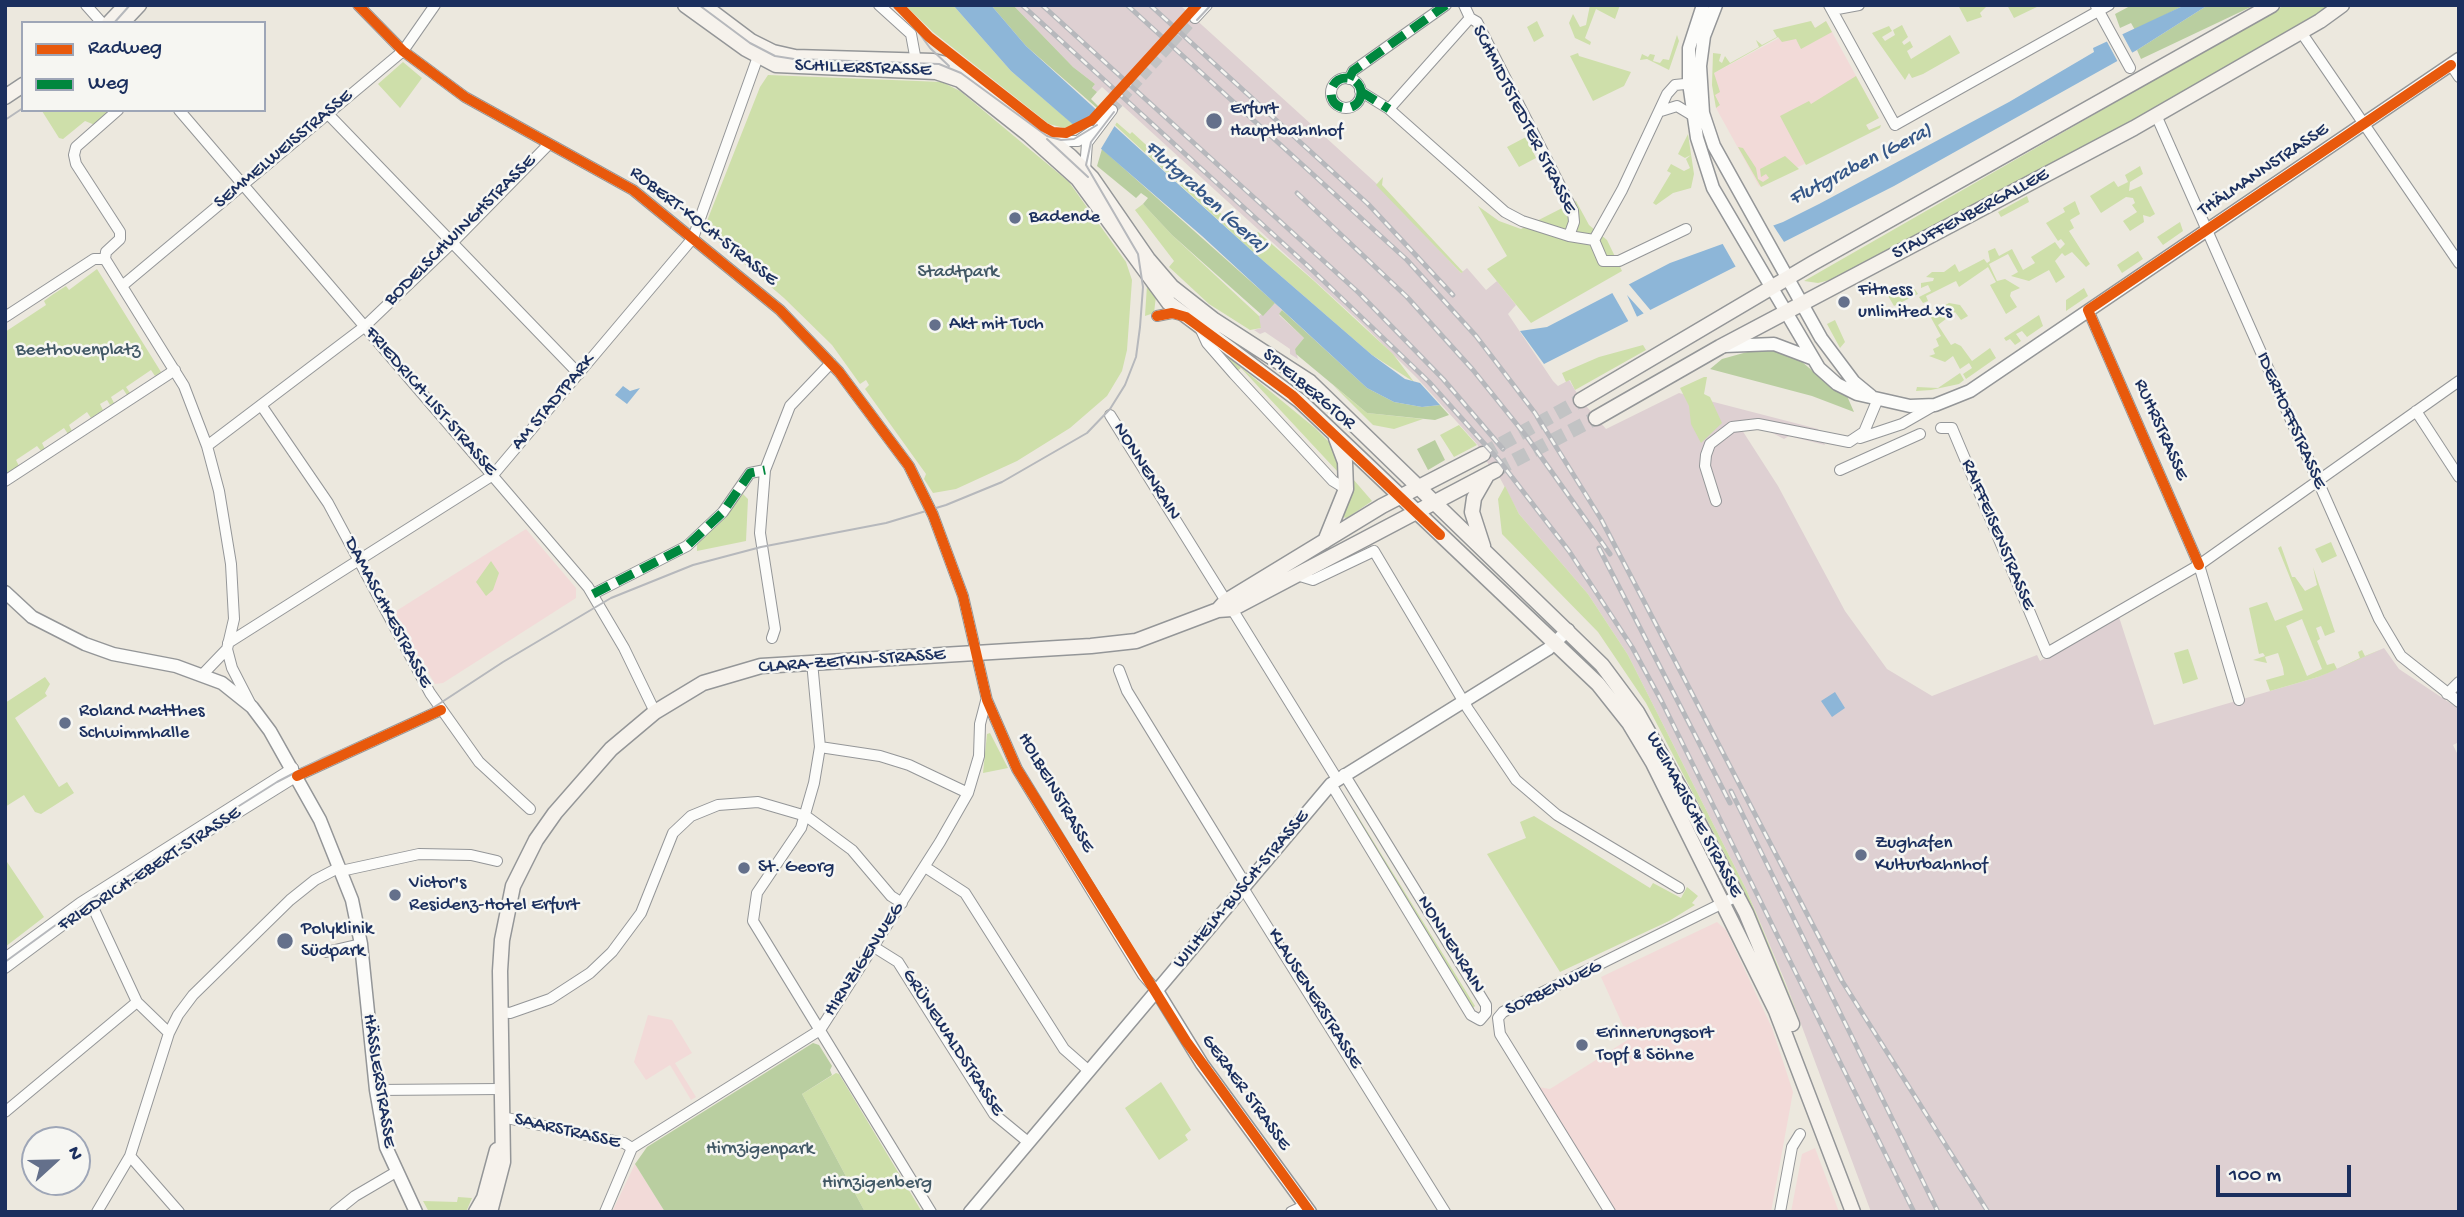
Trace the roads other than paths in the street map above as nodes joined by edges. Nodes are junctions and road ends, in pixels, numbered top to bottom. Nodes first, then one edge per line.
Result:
1 (86, 5) edge
2 (126, 5) edge
3 (139, 5) edge
4 (358, 5) edge
5 (435, 5) edge
6 (685, 5) edge
7 (703, 5) edge
8 (879, 5) edge
9 (1207, 5) edge
10 (1446, 5) edge
11 (1464, 5) edge
12 (1703, 5) edge
13 (1716, 5) edge
14 (1858, 5) edge
15 (2272, 5) edge
16 (2342, 5) edge
17 (1831, 7) edge
18 (2101, 7) edge
19 (1195, 18) tunnel mouth
20 (1470, 18) junction
21 (100, 21) edge
22 (111, 21) edge
23 (124, 21) edge
24 (2301, 32) junction
25 (403, 51) junction
26 (760, 52) junction
27 (916, 61) junction
28 (2455, 62) edge
29 (2129, 66) dead end
30 (2459, 77) edge
31 (1349, 79) junction
32 (21, 86) edge
33 (1694, 86) junction
34 (1360, 91) junction
35 (21, 96) edge
36 (5, 97) edge
37 (5, 106) edge
38 (1390, 109) junction
39 (1112, 110) tunnel mouth
40 (1661, 111) junction
41 (116, 112) edge
42 (181, 112) edge
43 (328, 114) junction
44 (1692, 115) junction
45 (2156, 115) junction
46 (2363, 125) junction
47 (1028, 134) junction
48 (1052, 141) junction
49 (1085, 141) junction
50 (549, 144) junction
51 (1066, 160) junction
52 (1085, 170) junction
53 (1732, 179) junction
54 (242, 184) junction
55 (1713, 188) junction
56 (1091, 196) junction
57 (1686, 229) dead end
58 (2207, 230) junction
59 (1569, 236) junction
60 (693, 238) junction
61 (1594, 240) junction
62 (452, 243) junction
63 (105, 259) junction
64 (2459, 263) edge
65 (1788, 278) junction
66 (122, 286) junction
67 (1771, 288) junction
68 (1801, 303) junction
69 (2088, 310) junction
70 (1784, 312) junction
71 (1157, 316) dead end
72 (5, 317) edge
73 (1186, 317) junction
74 (364, 327) junction
75 (1201, 330) junction
76 (1720, 347) junction
77 (1811, 358) junction
78 (831, 363) junction
79 (175, 370) junction
80 (579, 374) junction
81 (2459, 381) edge
82 (1581, 400) tunnel mouth
83 (1877, 401) junction
84 (261, 405) junction
85 (1935, 405) junction
86 (2416, 411) junction
87 (1110, 415) dead end
88 (1596, 418) tunnel mouth
89 (1941, 428) dead end
90 (1334, 433) junction
91 (1920, 434) dead end
92 (1869, 435) junction
93 (1856, 439) junction
94 (207, 446) junction
95 (1876, 452) junction
96 (1483, 454) tunnel mouth
97 (765, 470) junction
98 (1840, 470) dead end
99 (493, 475) junction
100 (2459, 477) edge
101 (5, 481) edge
102 (2316, 481) junction
103 (1419, 488) junction
104 (1346, 489) junction
105 (1400, 497) junction
106 (1716, 501) dead end
107 (1435, 504) junction
108 (1418, 513) junction
109 (933, 515) joint
110 (1325, 542) junction
111 (1485, 551) junction
112 (359, 562) junction
113 (2199, 565) junction
114 (1300, 576) junction
115 (5, 592) edge
116 (593, 594) junction
117 (1226, 607) junction
118 (1568, 630) junction
119 (772, 638) dead end
120 (1556, 643) junction
121 (228, 646) junction
122 (977, 653) junction
123 (812, 662) junction
124 (1119, 670) dead end
125 (204, 674) junction
126 (2459, 682) edge
127 (2447, 694) junction
128 (987, 700) junction
129 (1463, 700) junction
130 (2239, 700) dead end
131 (2459, 702) edge
132 (252, 707) junction
133 (442, 710) junction
134 (655, 712) junction
135 (820, 747) junction
136 (295, 772) junction
137 (1337, 779) junction
138 (968, 793) junction
139 (530, 808) dead end
140 (806, 816) junction
141 (498, 861) dead end
142 (925, 866) junction
143 (340, 869) junction
144 (1244, 886) junction
145 (1679, 888) dead end
146 (1731, 900) junction
147 (90, 901) junction
148 (902, 903) junction
149 (361, 944) junction
150 (874, 947) junction
151 (326, 953) dead end
152 (5, 958) edge
153 (5, 968) edge
154 (1157, 991) junction
155 (137, 1002) junction
156 (500, 1012) junction
157 (820, 1030) junction
158 (169, 1032) junction
159 (1089, 1070) junction
160 (501, 1089) junction
161 (376, 1090) junction
162 (5, 1112) edge
163 (502, 1117) junction
164 (1800, 1134) dead end
165 (1028, 1142) junction
166 (632, 1149) junction
167 (130, 1156) junction
168 (396, 1172) junction
169 (1308, 1208) edge
170 (97, 1212) edge
171 (178, 1212) edge
172 (335, 1212) edge
173 (416, 1212) edge
174 (476, 1212) edge
175 (490, 1212) edge
176 (605, 1212) edge
177 (930, 1212) edge
178 (970, 1212) edge
179 (1291, 1212) edge
180 (1445, 1212) edge
181 (1610, 1212) edge
182 (1780, 1212) edge
183 (1853, 1212) edge
184 (1863, 1212) edge

1 - 21 street
2 - 22 main road
3 - 23 main road
4 - 25 street, ROBERT-KOCH-STRASSE
5 - 25 street, SEMMELWEISSTRASSE
6 - 26 main road, SCHILLERSTRASSE
7 - 26 main road, SCHILLERSTRASSE
8 - 27 street
9 - 19 street
10 - 31 street
11 - 20 street, SCHMIDTSTEDTER STRASSE
12 - 33 street
13 - 33 street
14 - 17 street
15 - 65 main road, STAUFFENBERGALLEE
16 - 24 main road, STAUFFENBERGALLEE
17 - 18 street
18 - 29 street
20 - 38 street
20 - 59 street, SCHMIDTSTEDTER STRASSE
24 - 45 main road, STAUFFENBERGALLEE
24 - 46 street
25 - 43 street, SEMMELWEISSTRASSE
25 - 50 street, ROBERT-KOCH-STRASSE
26 - 27 main road, SCHILLERSTRASSE
26 - 47 main road, SCHILLERSTRASSE
26 - 60 street, AM STADTPARK
27 - 48 main road, SCHILLERSTRASSE
28 - 30 street
28 - 46 street, THÄLMANNSTRASSE
31 - 34 street
31 - 34 street
32 - 36 main road
33 - 40 street
33 - 44 street, THÄLMANNSTRASSE
33 - 53 street
34 - 38 street
35 - 37 main road
38 - 59 street
39 - 49 street
40 - 44 street
40 - 61 street
41 - 63 street
42 - 54 street, FRIEDRICH-LIST-STRASSE
43 - 54 street, SEMMELWEISSTRASSE
43 - 62 street
44 - 55 street, THÄLMANNSTRASSE
45 - 58 street, IDERHOFFSTRASSE
45 - 68 main road, STAUFFENBERGALLEE
46 - 58 street, THÄLMANNSTRASSE
46 - 64 street
47 - 48 main road
47 - 51 main road, SCHILLERSTRASSE
48 - 49 street
48 - 51 main road, SCHILLERSTRASSE
49 - 52 street
50 - 60 street, ROBERT-KOCH-STRASSE
50 - 62 street, BODELSCHWINGHSTRASSE
51 - 52 main road, SPIELBERGTOR
51 - 56 main road, SPIELBERGTOR
52 - 56 main road
52 - 103 main road, SPIELBERGTOR
53 - 55 street
53 - 65 street
54 - 66 street, SEMMELWEISSTRASSE
54 - 74 street, FRIEDRICH-LIST-STRASSE
55 - 67 street, THÄLMANNSTRASSE
56 - 73 main road, SPIELBERGTOR
57 - 61 street
58 - 69 street, THÄLMANNSTRASSE
58 - 102 street, IDERHOFFSTRASSE
59 - 61 street
60 - 78 street, ROBERT-KOCH-STRASSE
60 - 80 street, AM STADTPARK
62 - 74 street, BODELSCHWINGHSTRASSE
62 - 80 street
63 - 66 street
63 - 72 street
65 - 67 main road, STAUFFENBERGALLEE
65 - 68 street
66 - 79 street
67 - 70 street, THÄLMANNSTRASSE
67 - 82 main road, STAUFFENBERGALLEE
68 - 70 main road, STAUFFENBERGALLEE
68 - 83 street
69 - 85 street, THÄLMANNSTRASSE
69 - 113 street, RUHRSTRASSE
70 - 76 main road, STAUFFENBERGALLEE
70 - 77 street, THÄLMANNSTRASSE
71 - 73 street
73 - 75 main road, SPIELBERGTOR
74 - 84 street, BODELSCHWINGHSTRASSE
74 - 99 street, FRIEDRICH-LIST-STRASSE
75 - 90 main road, SPIELBERGTOR
75 - 104 street, SPIELBERGTOR
76 - 77 street
76 - 88 main road, STAUFFENBERGALLEE
77 - 83 street, THÄLMANNSTRASSE
78 - 97 street
78 - 109 street, ROBERT-KOCH-STRASSE
79 - 94 street
79 - 101 street
80 - 99 street, AM STADTPARK
81 - 86 street
83 - 85 street, THÄLMANNSTRASSE
83 - 93 street
84 - 94 street, BODELSCHWINGHSTRASSE
84 - 112 street, DAMASCHKESTRASSE
85 - 92 street
86 - 100 street
86 - 102 street
87 - 117 street, NONNENRAIN
89 - 113 street, RAIFFEISENSTRASSE
90 - 104 main road
90 - 105 main road, SPIELBERGTOR
91 - 95 street
92 - 93 street
92 - 95 street
93 - 106 street
94 - 121 street
95 - 98 street
96 - 103 main road
97 - 116 street
97 - 119 street
99 - 112 street, AM STADTPARK
99 - 116 street, FRIEDRICH-LIST-STRASSE
102 - 113 street
102 - 127 street, IDERHOFFSTRASSE
103 - 105 main road
103 - 107 main road, WEIMARISCHE STRASSE
104 - 110 main road
105 - 108 main road, SPIELBERGTOR
105 - 110 main road, CLARA-ZETKIN-STRASSE
107 - 108 main road, CLARA-ZETKIN-STRASSE
107 - 111 main road, WEIMARISCHE STRASSE
107 - 111 main road
108 - 114 main road, CLARA-ZETKIN-STRASSE
108 - 120 main road, WEIMARISCHE STRASSE
109 - 122 street, HOLBEINSTRASSE
110 - 117 main road, CLARA-ZETKIN-STRASSE
111 - 118 main road, WEIMARISCHE STRASSE
112 - 121 street, AM STADTPARK
112 - 133 street, DAMASCHKESTRASSE
113 - 130 street, RUHRSTRASSE
114 - 117 main road, CLARA-ZETKIN-STRASSE
114 - 129 street
115 - 125 street, HÄSSLERSTRASSE
116 - 134 street, FRIEDRICH-LIST-STRASSE
117 - 122 main road, CLARA-ZETKIN-STRASSE
117 - 137 street, NONNENRAIN
118 - 120 street, WILHELM-BUSCH-STRASSE
118 - 146 main road, WEIMARISCHE STRASSE
120 - 129 street, WILHELM-BUSCH-STRASSE
120 - 146 main road, WEIMARISCHE STRASSE
121 - 125 street, AM STADTPARK
121 - 132 street
122 - 123 main road, CLARA-ZETKIN-STRASSE
122 - 128 street, HOLBEINSTRASSE
123 - 134 main road, CLARA-ZETKIN-STRASSE
123 - 135 street
124 - 144 street, KLAUSENERSTRASSE
125 - 132 street, HÄSSLERSTRASSE
126 - 127 street
127 - 131 street, IDERHOFFSTRASSE
128 - 138 street, HIRNZIGENWEG
128 - 154 street, HOLBEINSTRASSE
129 - 137 street, WILHELM-BUSCH-STRASSE
129 - 145 street
132 - 136 street, HÄSSLERSTRASSE
133 - 136 street, FRIEDRICH-EBERT-STRASSE
133 - 139 street, DAMASCHKESTRASSE
134 - 156 main road, CLARA-ZETKIN-STRASSE
135 - 138 street
135 - 140 street
136 - 143 street, HÄSSLERSTRASSE
136 - 147 street, FRIEDRICH-EBERT-STRASSE
137 - 137 street, NONNENRAIN
137 - 144 street, WILHELM-BUSCH-STRASSE
138 - 142 street, HIRNZIGENWEG
140 - 148 street
140 - 156 street
140 - 157 street
141 - 143 street
142 - 148 street, HIRNZIGENWEG
142 - 159 street
143 - 149 street, HÄSSLERSTRASSE
143 - 158 street
144 - 154 street, WILHELM-BUSCH-STRASSE
144 - 180 street, KLAUSENERSTRASSE
146 - 181 street, SORBENWEG
146 - 183 main road, WEIMARISCHE STRASSE
146 - 184 main road, WEIMARISCHE STRASSE
147 - 152 street, FRIEDRICH-EBERT-STRASSE
147 - 153 street, FRIEDRICH-EBERT-STRASSE
147 - 155 street
148 - 150 street, HIRNZIGENWEG
149 - 151 street
149 - 161 street, HÄSSLERSTRASSE
150 - 157 street, HIRNZIGENWEG
150 - 165 street, GRÜNEWALDSTRASSE
154 - 159 street, WILHELM-BUSCH-STRASSE
154 - 169 street, GERAER STRASSE
155 - 158 street
155 - 162 street
156 - 160 main road, CLARA-ZETKIN-STRASSE
157 - 166 street, HIRNZIGENWEG
157 - 177 street
158 - 167 street
159 - 165 street, WILHELM-BUSCH-STRASSE
160 - 161 street
160 - 163 main road, CLARA-ZETKIN-STRASSE
161 - 168 street, HÄSSLERSTRASSE
163 - 166 street, SAARSTRASSE
163 - 174 main road, CLARA-ZETKIN-STRASSE
163 - 175 main road, CLARA-ZETKIN-STRASSE
164 - 182 street
165 - 178 street, WILHELM-BUSCH-STRASSE
166 - 176 street
167 - 170 street
167 - 171 street
168 - 172 street
168 - 173 street, HÄSSLERSTRASSE
169 - 179 street

